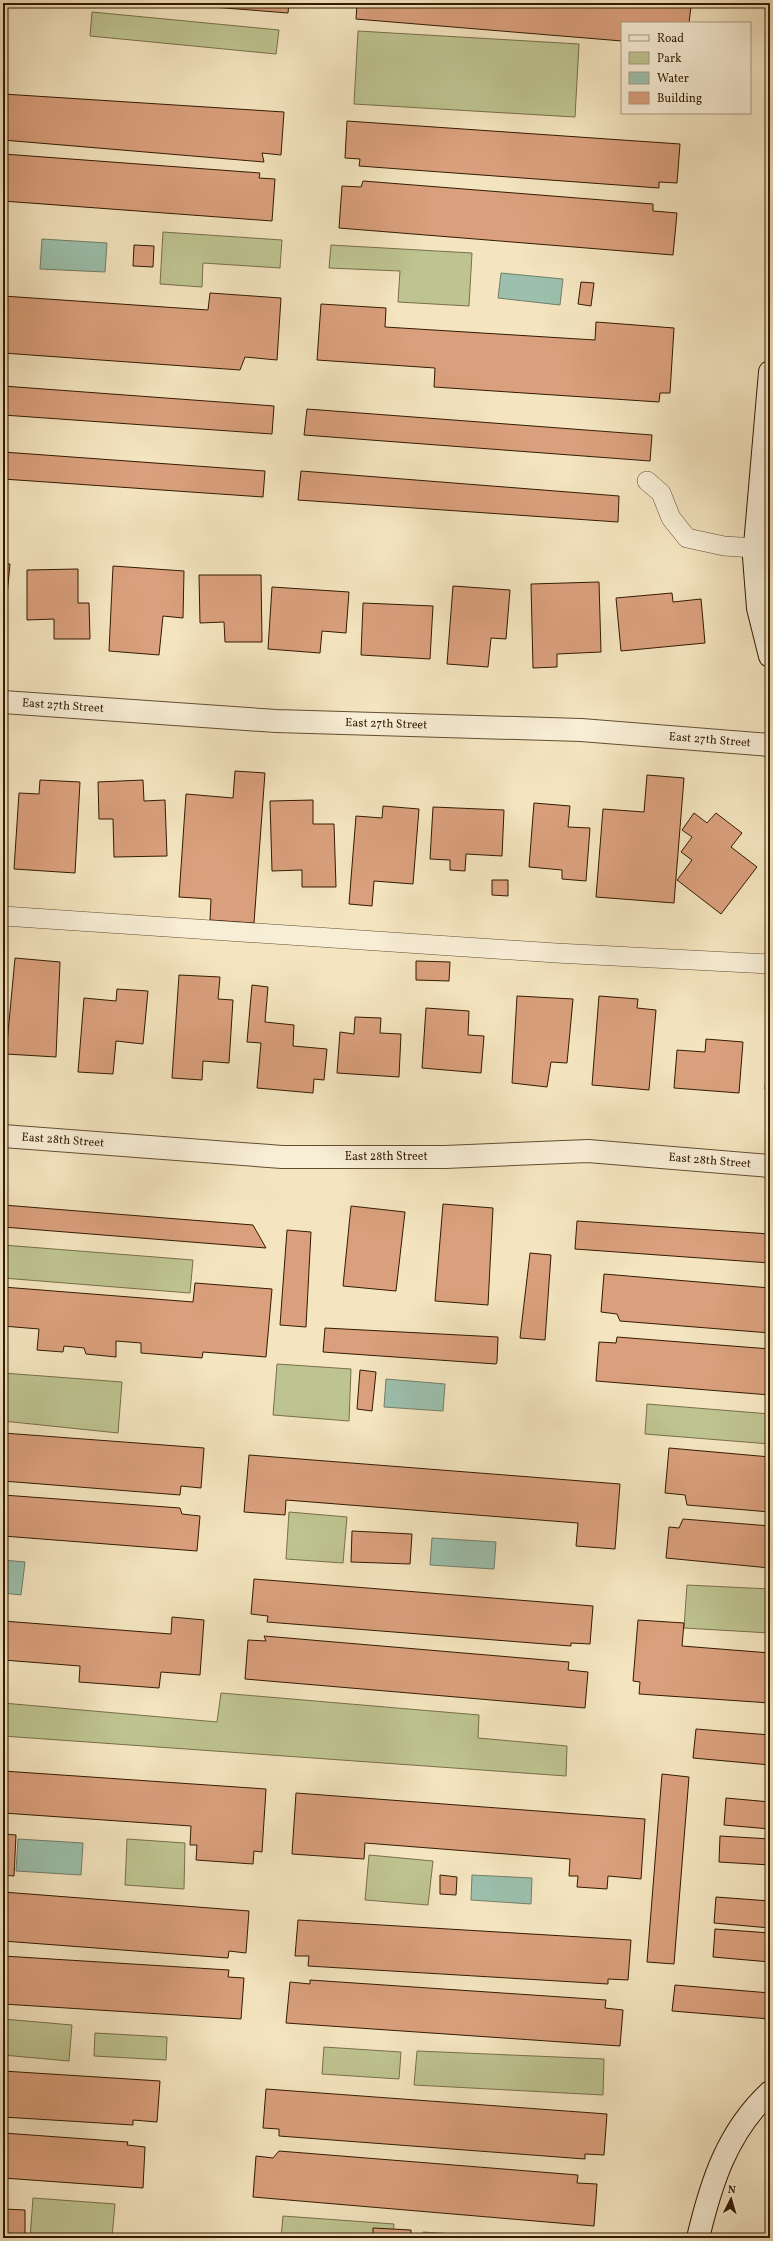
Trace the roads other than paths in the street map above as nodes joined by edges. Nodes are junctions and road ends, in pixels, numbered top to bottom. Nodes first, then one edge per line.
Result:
1 (770, 372) edge
2 (647, 482) dead end
3 (762, 548) edge
4 (770, 656) edge
5 (3, 702) edge
6 (770, 745) edge
7 (3, 916) edge
8 (770, 964) edge
9 (3, 1136) edge
10 (770, 1166) edge
11 (770, 2092) edge
12 (698, 2238) edge

1 - 3 street
2 - 3 lane
3 - 4 street
5 - 6 street, East 27th Street
7 - 8 lane
9 - 10 street, East 28th Street
11 - 12 street

